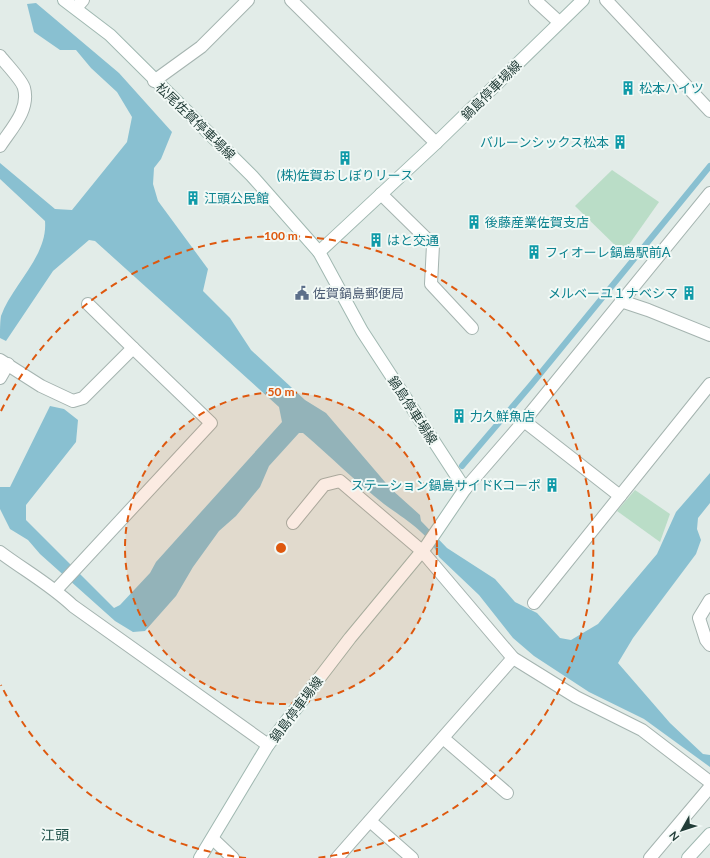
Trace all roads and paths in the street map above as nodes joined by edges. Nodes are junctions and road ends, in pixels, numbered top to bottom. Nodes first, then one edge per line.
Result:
1 (64, 0) edge
2 (248, 0) edge
3 (291, 0) edge
4 (536, 0) edge
5 (583, 0) edge
6 (606, 0) edge
7 (80, 4) edge
8 (559, 22) junction
9 (0, 56) edge
10 (154, 81) junction
11 (710, 111) edge
12 (436, 143) junction
13 (0, 146) edge
14 (710, 193) edge
15 (381, 194) junction
16 (319, 252) junction
17 (621, 301) junction
18 (88, 304) dead end
19 (472, 328) dead end
20 (710, 335) edge
21 (133, 348) junction
22 (4, 362) edge
23 (0, 378) edge
24 (710, 384) edge
25 (524, 421) junction
26 (465, 488) junction
27 (620, 496) junction
28 (293, 523) dead end
29 (424, 548) junction
30 (0, 552) edge
31 (59, 587) junction
32 (710, 600) edge
33 (534, 603) dead end
34 (710, 645) edge
35 (513, 658) junction
36 (443, 738) junction
37 (268, 745) junction
38 (710, 782) edge
39 (710, 787) edge
40 (507, 793) dead end
41 (370, 821) junction
42 (710, 834) edge
43 (213, 839) junction
44 (692, 854) edge
45 (200, 858) edge
46 (233, 858) edge
47 (337, 858) edge
48 (412, 858) edge
49 (650, 858) edge

1 - 7 street, 松尾佐賀停車場線
2 - 10 street
3 - 12 street
4 - 8 street
5 - 8 street, 鍋島停車場線
6 - 11 street
7 - 10 street, 松尾佐賀停車場線
8 - 12 street, 鍋島停車場線
9 - 13 street
10 - 16 street, 松尾佐賀停車場線
12 - 15 street, 鍋島停車場線
14 - 17 street
15 - 16 street, 鍋島停車場線
15 - 19 street
16 - 26 street, 鍋島停車場線
17 - 20 street
17 - 25 street
18 - 21 street
21 - 22 street
21 - 31 street
22 - 23 street
24 - 27 street
25 - 26 street
25 - 27 street
26 - 29 street, 鍋島停車場線
27 - 33 street
28 - 29 street
29 - 35 street
29 - 37 street, 鍋島停車場線
30 - 31 street
31 - 37 street
32 - 34 street
35 - 36 street
35 - 38 street
36 - 40 street
36 - 41 street
37 - 43 street, 鍋島停車場線
39 - 49 street
41 - 47 street
41 - 48 street
42 - 44 street
43 - 45 street, 鍋島停車場線
43 - 46 street

